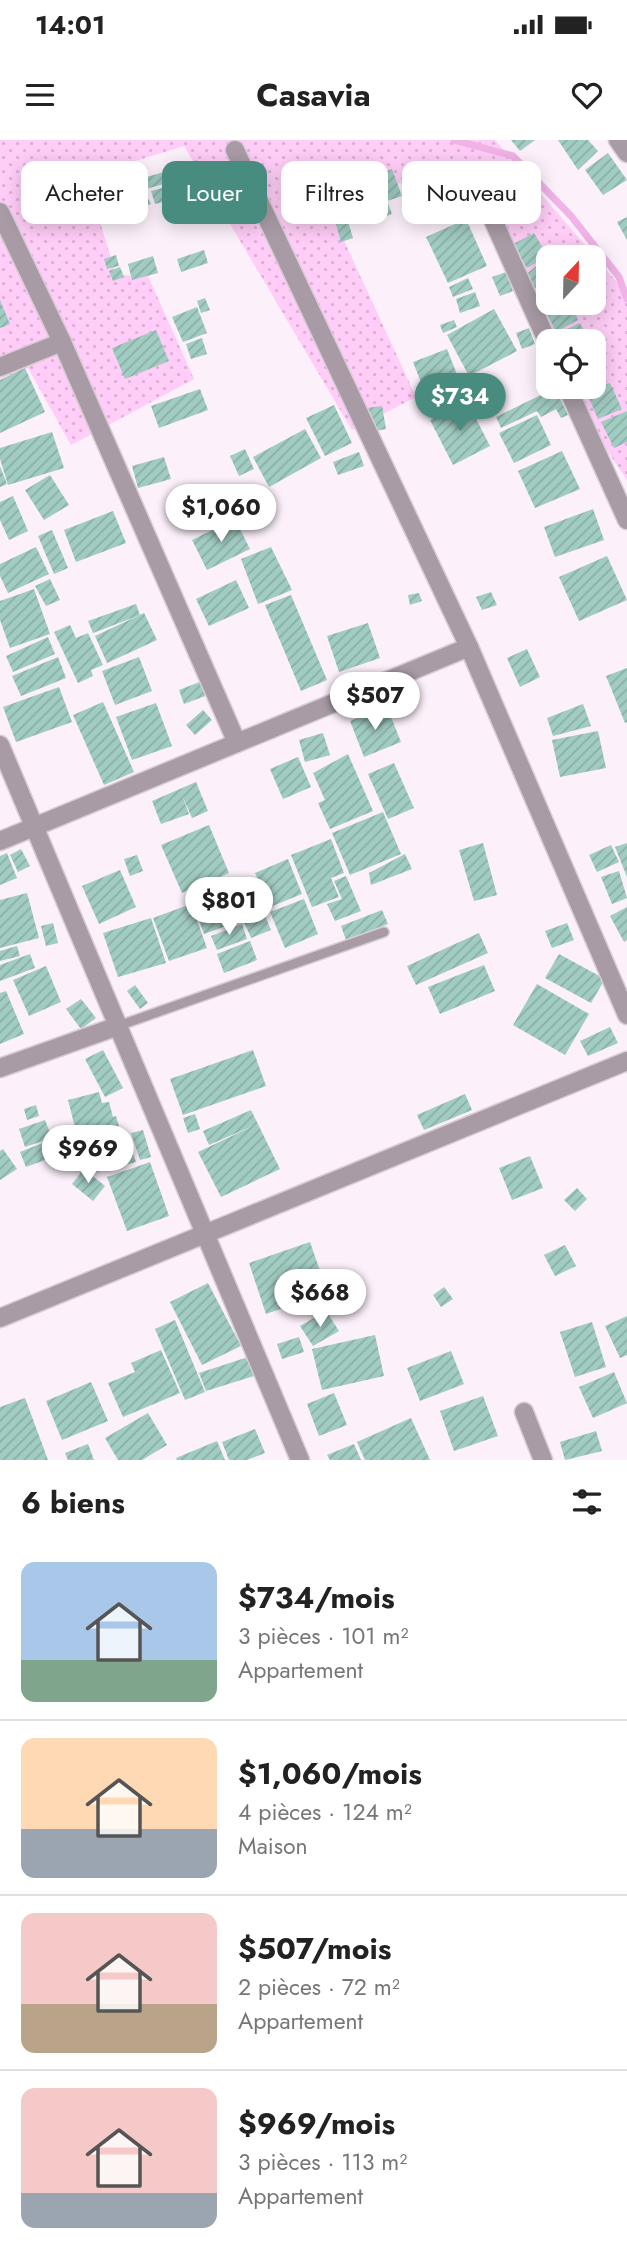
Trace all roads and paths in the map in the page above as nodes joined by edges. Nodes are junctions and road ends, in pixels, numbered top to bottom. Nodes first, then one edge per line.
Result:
1 (618, 140) edge
2 (235, 150) dead end
3 (627, 153) edge
4 (0, 212) edge
5 (495, 224) edge
6 (542, 329) edge
7 (62, 342) junction
8 (0, 367) edge
9 (572, 399) edge
10 (627, 520) edge
11 (469, 647) junction
12 (237, 743) junction
13 (0, 745) edge
14 (34, 826) junction
15 (0, 841) edge
16 (384, 932) dead end
17 (627, 1015) edge
18 (118, 1026) junction
19 (627, 1061) edge
20 (0, 1068) edge
21 (206, 1234) junction
22 (0, 1318) edge
23 (524, 1412) dead end
24 (300, 1460) edge
25 (543, 1460) edge

1 - 3 street
2 - 11 street
4 - 7 street
5 - 6 street
7 - 8 street
7 - 12 street
9 - 10 street
11 - 12 street
11 - 17 street
12 - 14 street
13 - 14 street
14 - 15 street
14 - 18 street
16 - 18 lane
18 - 20 street
18 - 21 street
19 - 21 street
21 - 22 street
21 - 24 street
23 - 25 street

